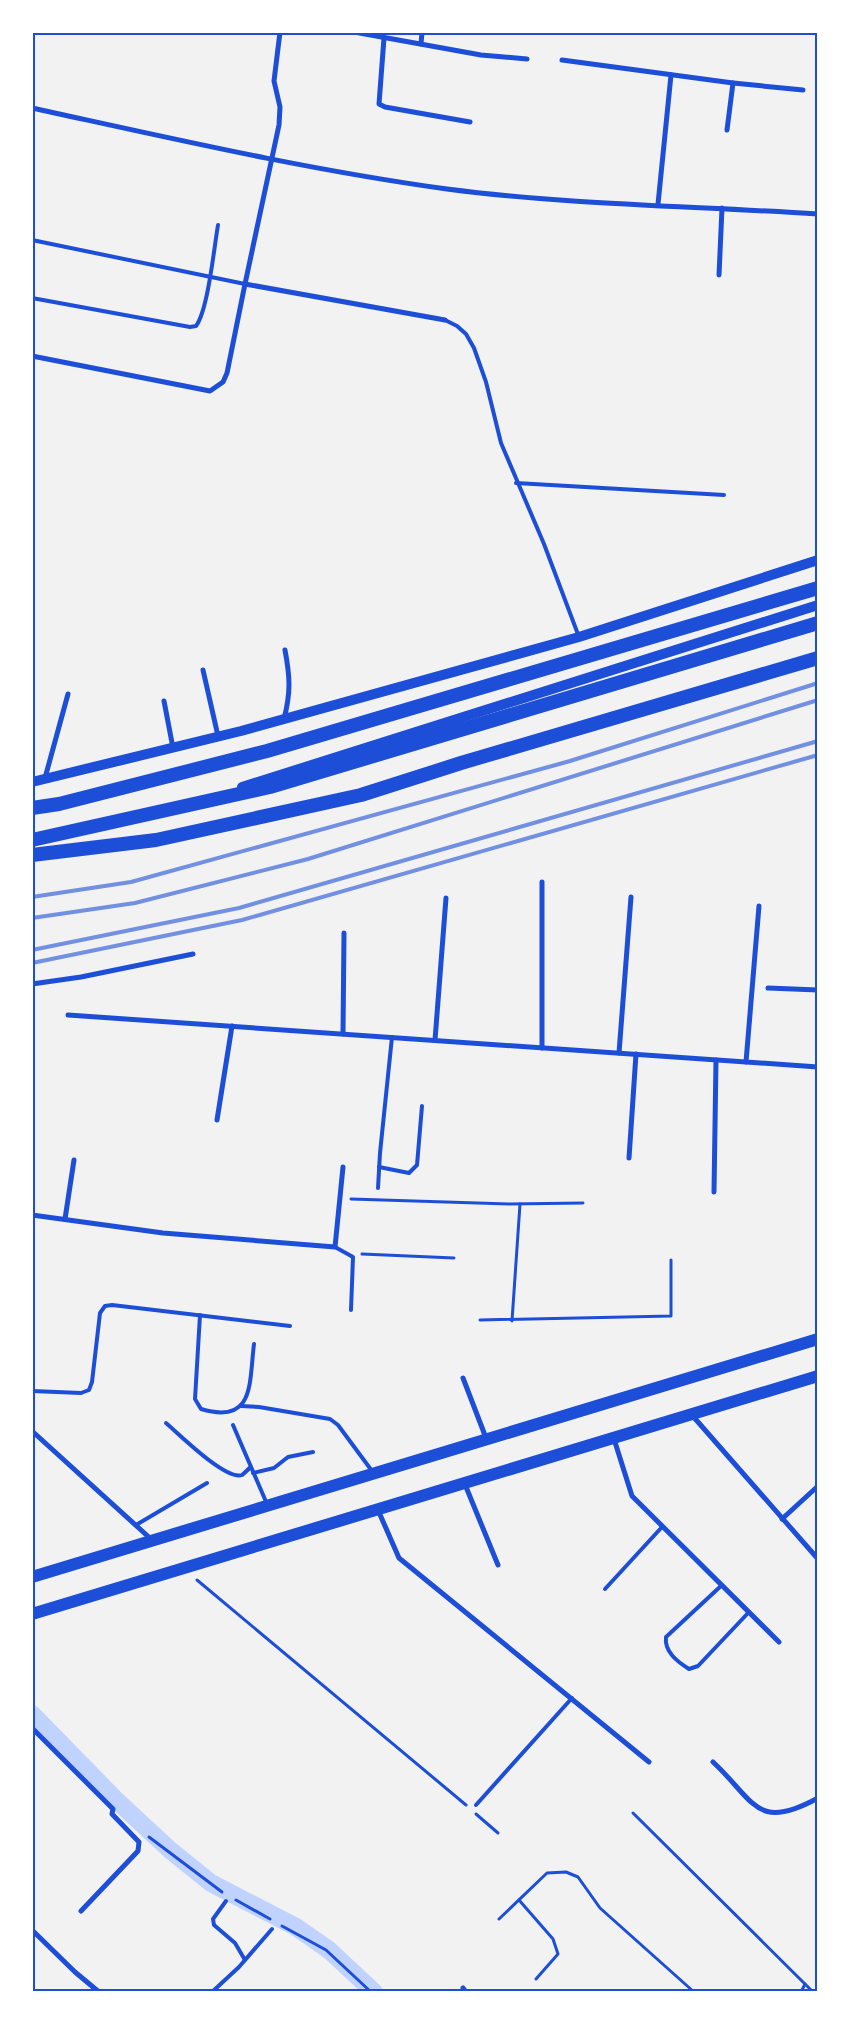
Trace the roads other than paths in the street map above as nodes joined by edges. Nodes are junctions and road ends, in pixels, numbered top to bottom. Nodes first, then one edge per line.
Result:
1 (280, 32) edge
2 (354, 32) edge
3 (422, 32) edge
4 (384, 38) junction
5 (421, 44) junction
6 (527, 59) dead end
7 (562, 60) dead end
8 (671, 75) junction
9 (732, 83) junction
10 (803, 90) dead end
11 (32, 108) edge
12 (470, 122) dead end
13 (727, 130) dead end
14 (272, 161) junction
15 (32, 202) edge
16 (658, 204) junction
17 (722, 208) junction
18 (32, 209) edge
19 (818, 214) edge
20 (218, 225) dead end
21 (32, 240) edge
22 (719, 275) dead end
23 (209, 276) junction
24 (245, 284) junction
25 (32, 298) edge
26 (445, 320) joint
27 (32, 356) edge
28 (516, 483) junction
29 (724, 495) dead end
30 (818, 560) edge
31 (818, 588) edge
32 (818, 605) edge
33 (818, 623) edge
34 (579, 637) junction
35 (286, 650) dead end
36 (818, 658) edge
37 (203, 670) dead end
38 (68, 694) dead end
39 (164, 701) dead end
40 (284, 720) junction
41 (218, 737) junction
42 (174, 749) junction
43 (45, 779) junction
44 (32, 782) edge
45 (32, 808) edge
46 (32, 840) edge
47 (32, 844) edge
48 (32, 855) edge
49 (542, 882) dead end
50 (631, 897) dead end
51 (446, 898) dead end
52 (759, 906) dead end
53 (344, 933) dead end
54 (194, 954) dead end
55 (32, 984) edge
56 (768, 988) dead end
57 (818, 990) edge
58 (68, 1015) dead end
59 (232, 1026) junction
60 (344, 1034) junction
61 (392, 1037) junction
62 (434, 1040) junction
63 (542, 1048) junction
64 (619, 1053) junction
65 (636, 1054) junction
66 (716, 1060) junction
67 (746, 1062) junction
68 (818, 1067) edge
69 (422, 1106) dead end
70 (217, 1120) dead end
71 (629, 1158) dead end
72 (74, 1160) dead end
73 (343, 1167) dead end
74 (379, 1167) junction
75 (378, 1188) dead end
76 (714, 1192) dead end
77 (32, 1215) edge
78 (65, 1220) junction
79 (335, 1247) junction
80 (351, 1310) dead end
81 (200, 1315) junction
82 (290, 1326) dead end
83 (818, 1339) edge
84 (254, 1344) dead end
85 (818, 1376) edge
86 (463, 1378) dead end
87 (32, 1391) edge
88 (241, 1406) junction
89 (690, 1414) junction
90 (166, 1423) dead end
91 (233, 1425) dead end
92 (32, 1431) edge
93 (614, 1437) junction
94 (486, 1438) junction
95 (313, 1452) dead end
96 (251, 1467) junction
97 (373, 1472) junction
98 (253, 1473) junction
99 (464, 1482) junction
100 (207, 1483) dead end
101 (818, 1486) edge
102 (267, 1504) junction
103 (378, 1508) junction
104 (782, 1519) junction
105 (136, 1525) junction
106 (662, 1527) junction
107 (152, 1540) junction
108 (818, 1559) edge
109 (498, 1565) dead end
110 (32, 1577) edge
111 (723, 1584) junction
112 (605, 1589) dead end
113 (749, 1612) junction
114 (32, 1614) edge
115 (779, 1642) dead end
116 (572, 1698) junction
117 (32, 1728) edge
118 (648, 1762) dead end
119 (713, 1762) dead end
120 (818, 1798) edge
121 (476, 1805) dead end
122 (226, 1901) dead end
123 (82, 1911) dead end
124 (272, 1929) dead end
125 (32, 1930) edge
126 (245, 1960) junction
127 (94, 1987) junction
128 (89, 1992) edge
129 (100, 1992) edge
130 (212, 1992) edge

1 - 14 street
2 - 4 street
3 - 5 street
4 - 5 street
4 - 12 street
5 - 6 street
7 - 8 street
8 - 9 street
8 - 16 street
9 - 10 street
9 - 13 street
11 - 14 street
14 - 16 street
14 - 24 street
15 - 18 lane
16 - 17 street
17 - 19 street
17 - 22 street
20 - 23 lane
21 - 23 lane
23 - 24 lane
23 - 25 lane
24 - 26 street
24 - 27 street
26 - 28 lane
28 - 29 lane
28 - 34 lane
30 - 34 main road
31 - 45 highway
32 - 47 main road
33 - 46 highway
34 - 40 main road
35 - 40 street
36 - 48 highway
37 - 41 street
38 - 43 street
39 - 42 street
40 - 41 main road
41 - 42 main road
42 - 43 main road
43 - 44 main road
49 - 63 street
50 - 64 street
51 - 62 street
52 - 67 street
53 - 60 street
54 - 55 street
56 - 57 street
58 - 59 street
59 - 60 street
59 - 70 street
60 - 61 street
61 - 62 street
61 - 74 lane
62 - 63 street
63 - 64 street
64 - 65 street
65 - 66 street
65 - 71 street
66 - 67 street
66 - 76 street
67 - 68 street
69 - 74 lane
72 - 78 street
73 - 79 street
74 - 75 lane
77 - 78 street
78 - 79 street
79 - 80 lane
81 - 82 lane
81 - 87 lane
81 - 88 lane
83 - 94 main road
84 - 88 lane
85 - 89 main road
86 - 94 street
88 - 97 lane
89 - 93 main road
89 - 104 street
90 - 96 lane
91 - 96 lane
92 - 105 street
93 - 99 main road
93 - 106 street
94 - 97 main road
95 - 98 lane
96 - 98 lane
97 - 102 main road
98 - 102 lane
99 - 103 main road
99 - 109 street
100 - 105 lane
101 - 104 street
102 - 107 main road
103 - 114 main road
103 - 116 street
104 - 108 street
105 - 107 street
106 - 111 street
106 - 112 lane
107 - 110 main road
111 - 113 street
111 - 113 lane
113 - 115 street
116 - 118 street
116 - 121 lane
117 - 123 street
119 - 120 street
122 - 126 lane
124 - 126 lane
125 - 127 street
126 - 130 lane
127 - 128 street
127 - 129 street

